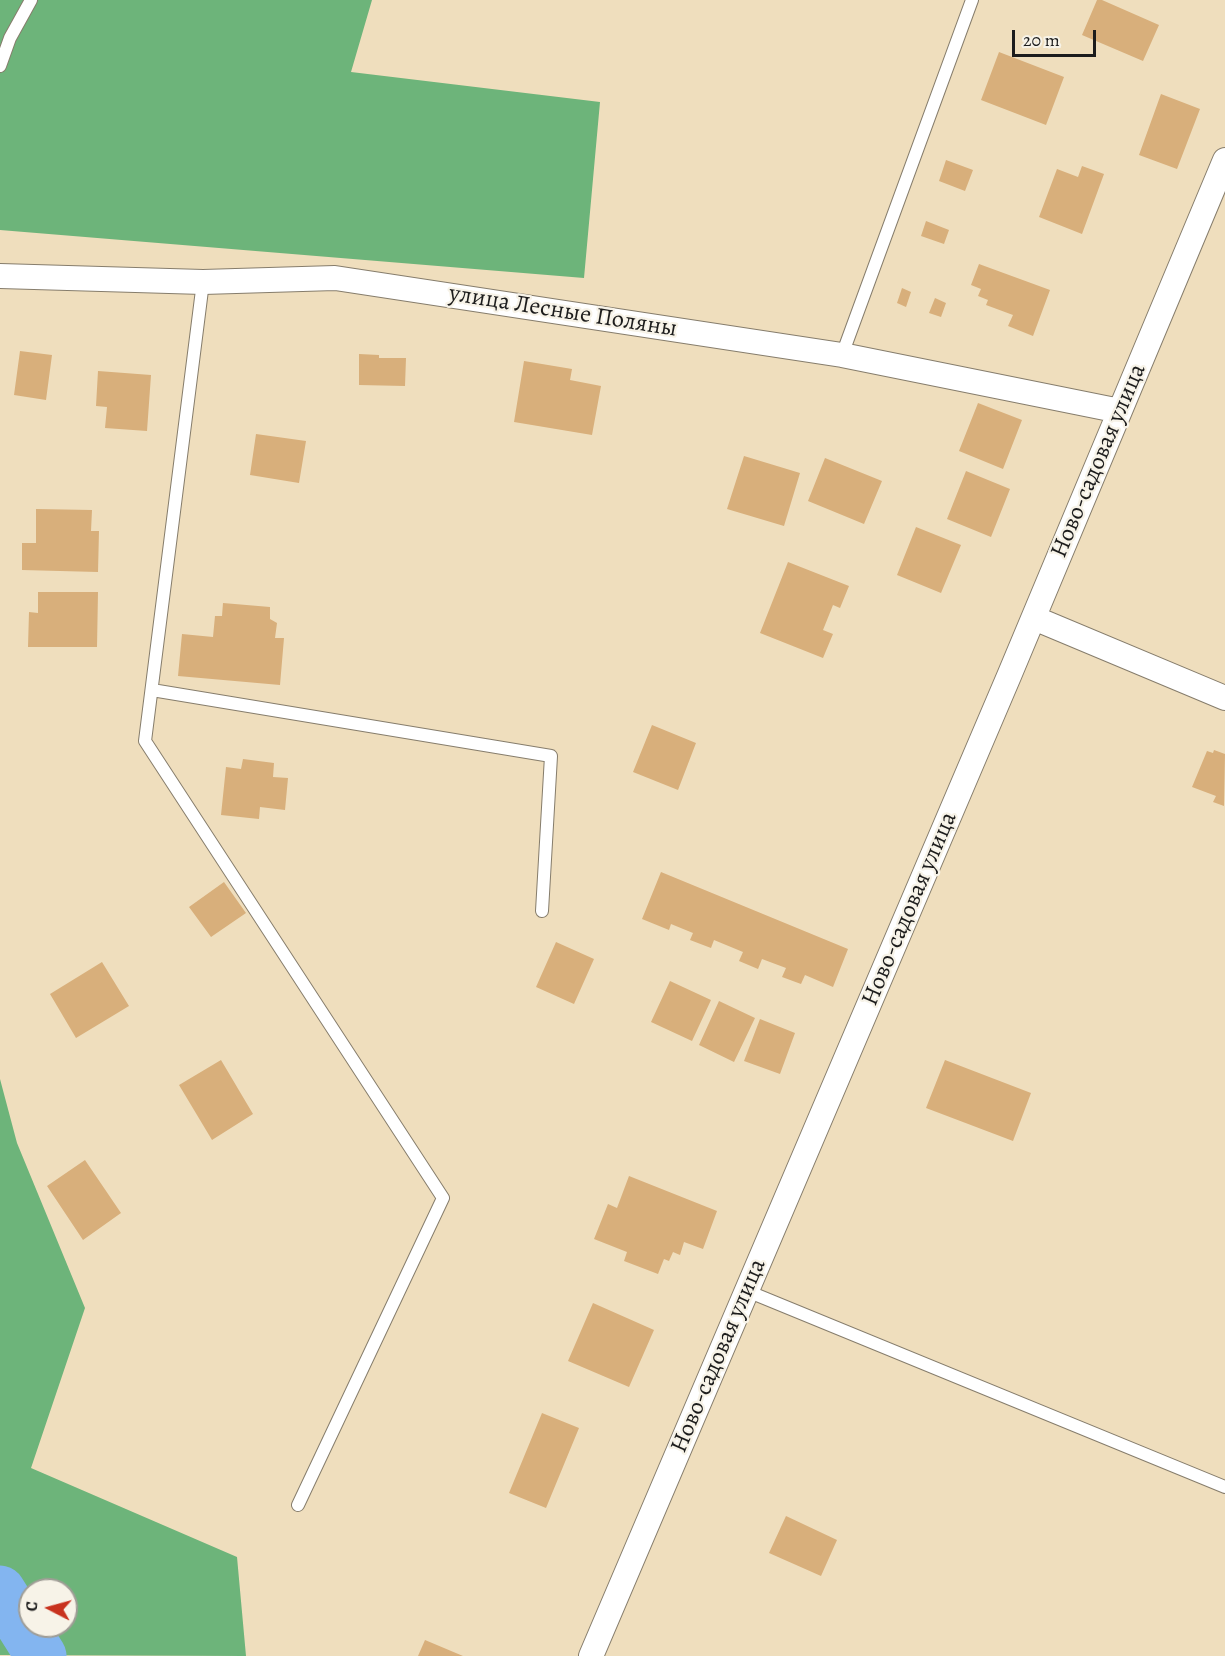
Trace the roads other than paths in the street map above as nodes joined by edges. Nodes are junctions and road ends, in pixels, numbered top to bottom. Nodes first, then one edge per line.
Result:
1 (31, 0) edge
2 (972, 0) edge
3 (0, 66) edge
4 (1225, 160) edge
5 (0, 276) edge
6 (203, 282) junction
7 (842, 355) junction
8 (1120, 411) junction
9 (1034, 618) junction
10 (152, 690) junction
11 (1225, 698) edge
12 (542, 911) dead end
13 (747, 1291) junction
14 (1225, 1486) edge
15 (298, 1505) dead end
16 (591, 1656) edge

1 - 3 lane
2 - 7 lane
4 - 8 street, Ново-садовая улица
5 - 6 street, улица Лесные Поляны
6 - 7 street, улица Лесные Поляны
6 - 10 lane
7 - 8 street, улица Лесные Поляны
8 - 9 street, Ново-садовая улица
9 - 11 street
9 - 13 street, Ново-садовая улица
10 - 12 lane
10 - 15 lane
13 - 14 lane
13 - 16 street, Ново-садовая улица

